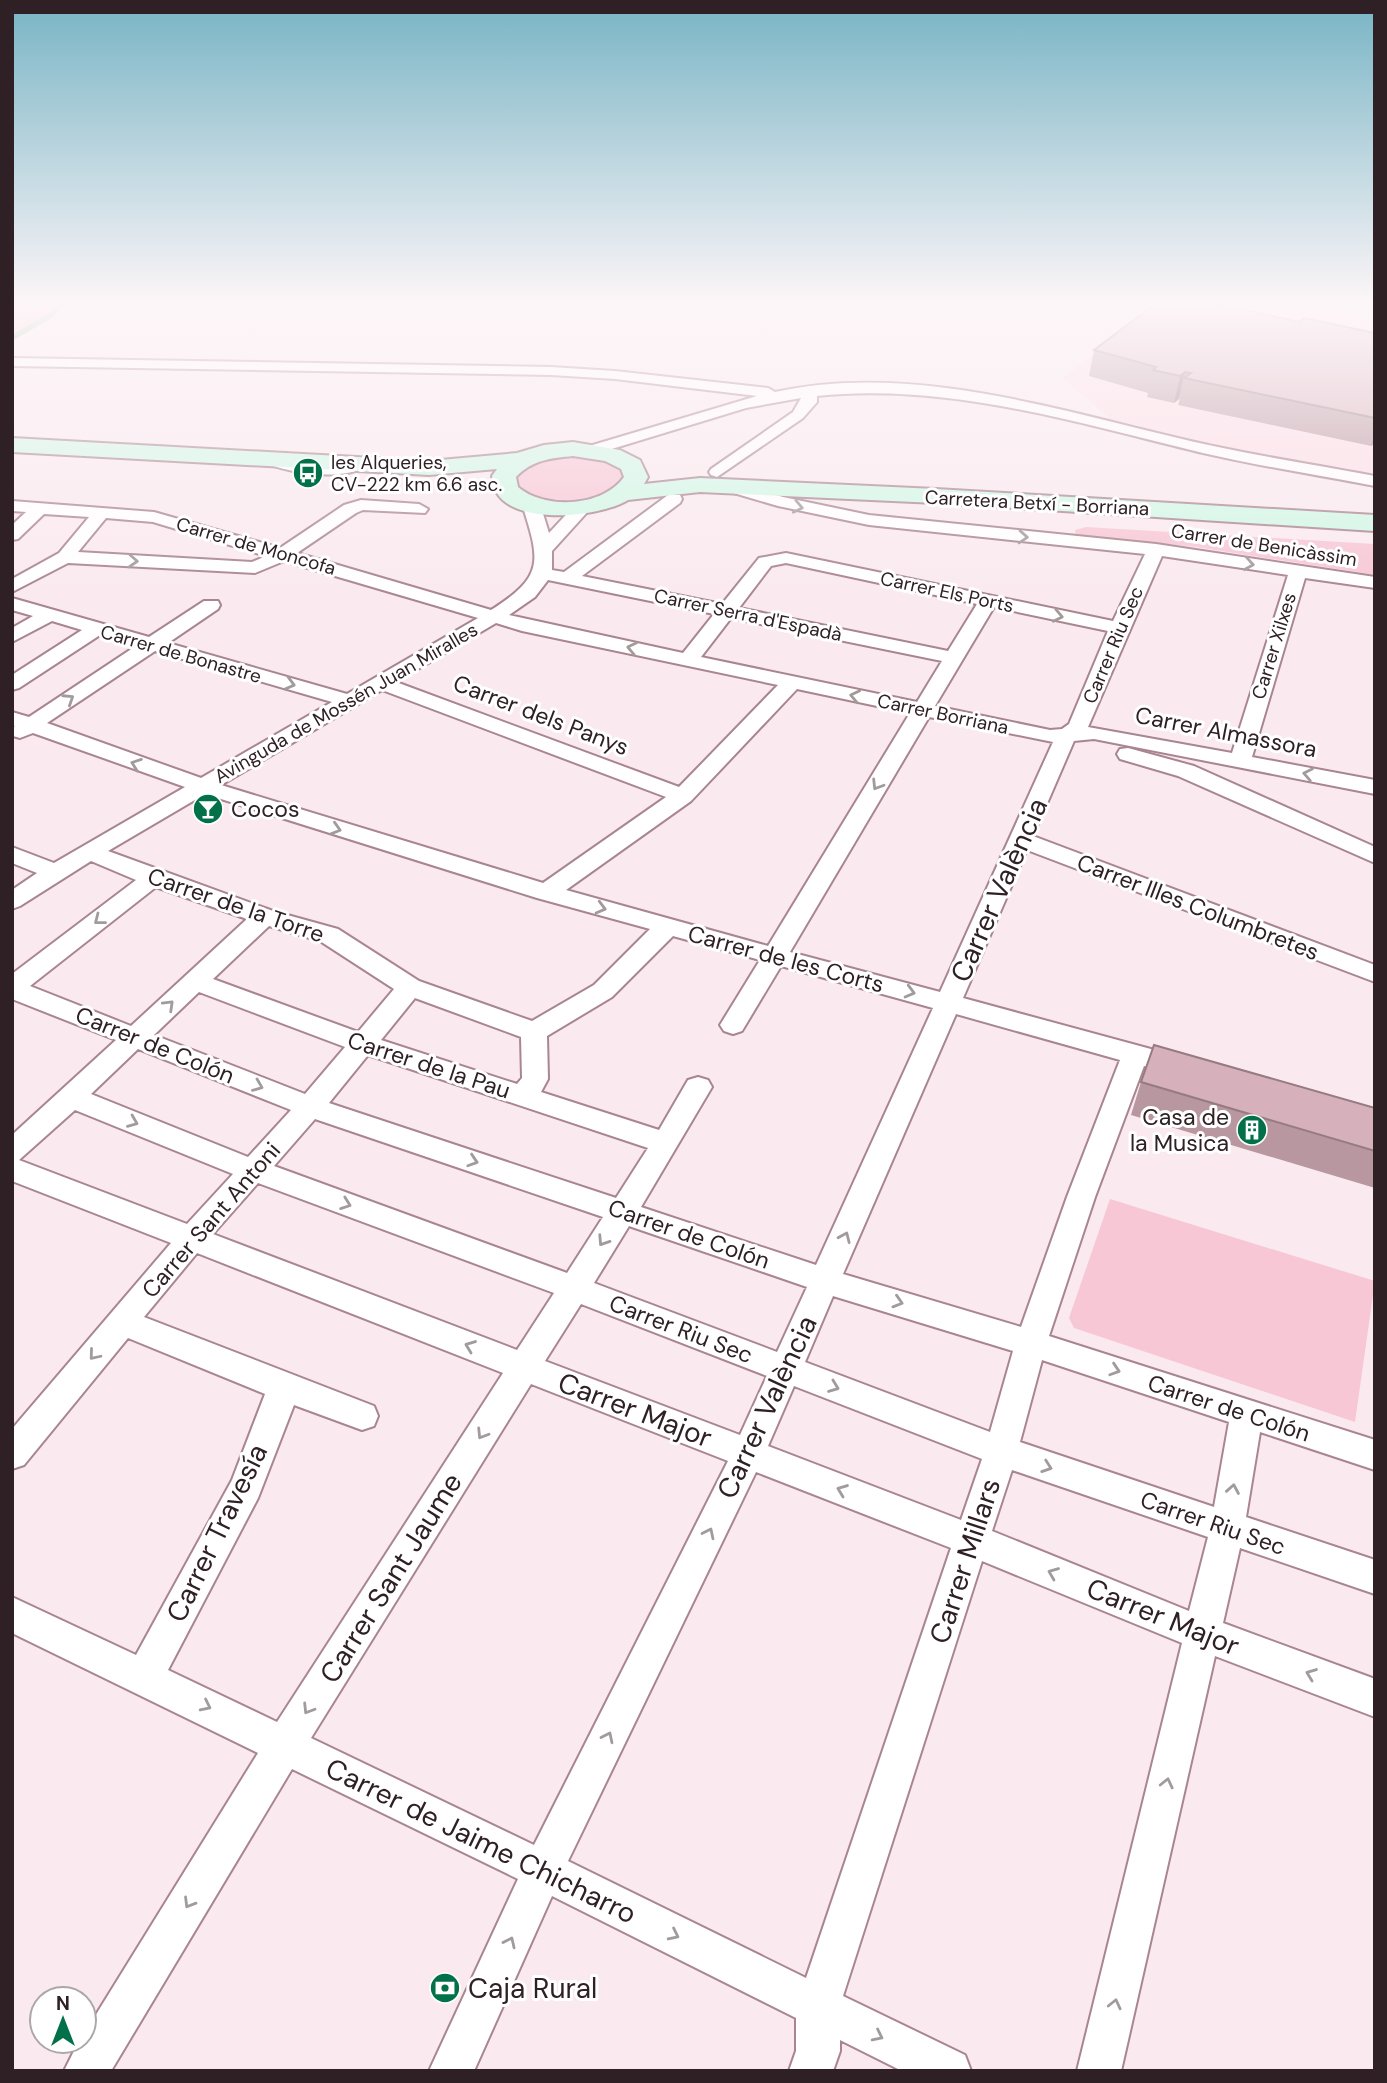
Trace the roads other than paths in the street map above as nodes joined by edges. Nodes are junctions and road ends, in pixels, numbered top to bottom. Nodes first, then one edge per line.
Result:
1 (755, 401) edge
2 (809, 401) edge
3 (993, 401) edge
4 (655, 433) junction
5 (12, 445) edge
6 (592, 450) junction
7 (519, 460) junction
8 (429, 468) junction
9 (630, 475) junction
10 (1375, 481) edge
11 (717, 482) junction
12 (503, 484) junction
13 (674, 499) dead end
14 (531, 504) junction
15 (12, 506) edge
16 (40, 508) junction
17 (582, 508) junction
18 (419, 509) dead end
19 (103, 511) junction
20 (1375, 523) edge
21 (12, 535) edge
22 (545, 548) junction
23 (1156, 550) junction
24 (284, 554) junction
25 (65, 557) junction
26 (776, 560) joint
27 (1298, 571) junction
28 (542, 573) junction
29 (567, 578) junction
30 (1375, 583) edge
31 (12, 587) edge
32 (988, 601) junction
33 (12, 604) edge
34 (211, 605) dead end
35 (729, 610) junction
36 (47, 615) junction
37 (495, 616) junction
38 (1119, 628) junction
39 (95, 630) junction
40 (12, 636) edge
41 (151, 646) junction
42 (955, 658) junction
43 (688, 660) junction
44 (381, 683) junction
45 (791, 683) junction
46 (12, 684) edge
47 (350, 701) junction
48 (923, 710) junction
49 (22, 721) edge
50 (1066, 736) junction
51 (12, 737) edge
52 (1189, 761) junction
53 (1240, 761) junction
54 (1375, 787) edge
55 (200, 788) junction
56 (683, 796) junction
57 (1022, 840) junction
58 (89, 852) junction
59 (12, 854) edge
60 (1375, 856) edge
61 (55, 872) junction
62 (153, 878) junction
63 (545, 893) junction
64 (12, 901) edge
65 (264, 917) junction
66 (667, 927) junction
67 (772, 956) junction
68 (1375, 974) edge
69 (194, 981) junction
70 (410, 987) junction
71 (12, 988) edge
72 (949, 1002) junction
73 (733, 1025) dead end
74 (534, 1032) junction
75 (136, 1037) junction
76 (365, 1044) junction
77 (1135, 1054) junction
78 (1201, 1073) edge
79 (698, 1087) dead end
80 (523, 1096) junction
81 (70, 1097) junction
82 (310, 1107) junction
83 (666, 1143) junction
84 (12, 1152) edge
85 (12, 1169) edge
86 (253, 1170) junction
87 (623, 1211) junction
88 (193, 1237) junction
89 (825, 1281) junction
90 (574, 1288) junction
91 (122, 1321) junction
92 (1031, 1343) junction
93 (524, 1367) junction
94 (785, 1369) junction
95 (284, 1387) junction
96 (1247, 1414) junction
97 (362, 1416) dead end
98 (1001, 1451) junction
99 (12, 1454) edge
100 (748, 1454) junction
101 (1375, 1455) edge
102 (1227, 1528) junction
103 (972, 1540) junction
104 (1375, 1577) edge
105 (12, 1614) edge
106 (1203, 1634) junction
107 (144, 1676) junction
108 (1375, 1698) edge
109 (285, 1745) junction
110 (543, 1870) junction
111 (818, 2006) junction
112 (86, 2071) edge
113 (450, 2071) edge
114 (811, 2071) edge
115 (949, 2071) edge
116 (1099, 2071) edge

1 - 4 street
2 - 11 street
3 - 10 street
4 - 6 street
4 - 9 street
5 - 8 main road
6 - 7 main road
6 - 9 main road
7 - 8 main road
7 - 12 main road
8 - 12 main road
9 - 11 main road, Carretera Betxí - Borriana
9 - 17 main road
11 - 20 main road, Carretera Betxí - Borriana
11 -> 23 street, Carrer de Benicàssim
12 - 14 main road
13 - 29 street
14 - 17 main road
14 - 22 street
15 - 16 street, Carrer de Moncofa
16 - 19 street, Carrer de Moncofa
16 - 21 street
17 - 22 street
18 - 24 street
19 - 24 street, Carrer de Moncofa
19 - 25 street
22 - 28 street
23 -> 27 street, Carrer de Benicàssim
23 - 38 street, Carrer Riu Sec
25 -> 24 street
24 - 37 street, Carrer de Moncofa
25 - 31 street
26 - 32 street, Carrer Els Ports
26 - 35 street
27 - 30 street, Carrer de Benicàssim
27 - 53 street, Carrer Xilxes
28 - 29 street, Carrer Serra d'Espadà
28 - 37 street, Avinguda de Mossén Juan Miralles
29 - 35 street, Carrer Serra d'Espadà
32 -> 38 street, Carrer Els Ports
32 - 42 street
33 - 36 street, Carrer de Bonastre
34 - 41 street
35 - 42 street, Carrer Serra d'Espadà
35 - 43 street
36 - 39 street, Carrer de Bonastre
36 - 40 street
43 -> 37 street, Carrer Borriana
37 - 44 street, Avinguda de Mossén Juan Miralles
38 - 50 street, Carrer Riu Sec
39 - 41 street, Carrer de Bonastre
39 - 46 street
41 -> 47 street, Carrer de Bonastre
49 -> 41 street
42 - 48 street
43 - 45 street, Carrer Borriana
44 - 47 street, Avinguda de Mossén Juan Miralles
44 - 56 street, Carrer dels Panys
48 -> 45 street, Carrer Borriana
45 - 56 street
47 - 55 street, Avinguda de Mossén Juan Miralles
48 - 50 street, Carrer Borriana
48 -> 67 street
49 - 51 street
55 -> 49 street, Carrer de les Corts
50 - 52 street, Carrer Borriana
50 - 57 street, Carrer València
52 - 53 street, Carrer Almassora
52 - 60 street, Carrer Borriana
54 -> 53 street, Carrer Almassora
55 - 58 street, Avinguda de Mossén Juan Miralles
55 -> 63 street, Carrer de les Corts
56 - 63 street
57 - 68 street, Carrer Illes Columbretes
57 - 72 street, Carrer València
58 - 61 street, Avinguda de Mossén Juan Miralles
58 - 62 street, Carrer de la Torre
59 - 61 street
61 - 64 street, Avinguda de Mossén Juan Miralles
62 - 65 street, Carrer de la Torre
62 -> 71 street
63 -> 66 street, Carrer de les Corts
65 - 69 street
65 - 70 street, Carrer de la Torre
66 - 67 street, Carrer de les Corts
66 - 74 street
67 -> 72 street, Carrer de les Corts
67 - 73 street
75 -> 69 street
69 - 76 street, Carrer de la Pau
70 - 74 street, Carrer de la Torre
70 - 76 street, Carrer Sant Antoni
71 - 75 street, Carrer de Colón
72 - 77 street, Carrer de les Corts
89 -> 72 street, Carrer València
74 - 80 street
75 - 81 street
75 -> 82 street, Carrer de Colón
76 - 80 street, Carrer de la Pau
76 - 82 street, Carrer Sant Antoni
77 - 78 street, Carrer de les Corts
77 - 92 street, Carrer Millars
79 - 83 street, Carrer Sant Jaume
80 - 83 street, Carrer de la Pau
81 - 84 street
81 -> 86 street, Carrer Riu Sec
82 - 86 street, Carrer Sant Antoni
82 -> 87 street, Carrer de Colón
83 - 87 street, Carrer Sant Jaume
85 - 88 street, Carrer Major
86 - 88 street, Carrer Sant Antoni
86 -> 90 street, Carrer Riu Sec
87 - 89 street, Carrer de Colón
87 -> 90 street, Carrer Sant Jaume
88 - 91 street, Carrer Sant Antoni
93 -> 88 street, Carrer Major
89 -> 92 street, Carrer de Colón
89 - 94 street, Carrer València
90 - 93 street, Carrer Sant Jaume
90 - 94 street, Carrer Riu Sec
91 - 95 street
91 -> 99 street, Carrer Sant Antoni
92 -> 96 street, Carrer de Colón
92 - 98 street, Carrer Millars
93 - 100 street, Carrer Major
93 -> 109 street, Carrer Sant Jaume
94 -> 98 street, Carrer Riu Sec
94 - 100 street, Carrer València
95 - 97 street
95 - 107 street, Carrer Travesía
96 - 101 street, Carrer de Colón
102 -> 96 street
98 -> 102 street, Carrer Riu Sec
98 - 103 street, Carrer Millars
103 -> 100 street, Carrer Major
110 -> 100 street, Carrer València
102 - 104 street, Carrer Riu Sec
102 - 106 street
106 -> 103 street, Carrer Major
103 - 111 street, Carrer Millars
105 - 107 street, Carrer de Jaime Chicharro
108 -> 106 street, Carrer Major
116 -> 106 street
107 -> 109 street, Carrer de Jaime Chicharro
109 - 110 street, Carrer de Jaime Chicharro
109 -> 112 street, Carrer Sant Jaume
110 -> 111 street, Carrer de Jaime Chicharro
113 -> 110 street, Carrer València
111 - 114 street, Carrer Millars
111 -> 115 street, Carrer de Jaime Chicharro

